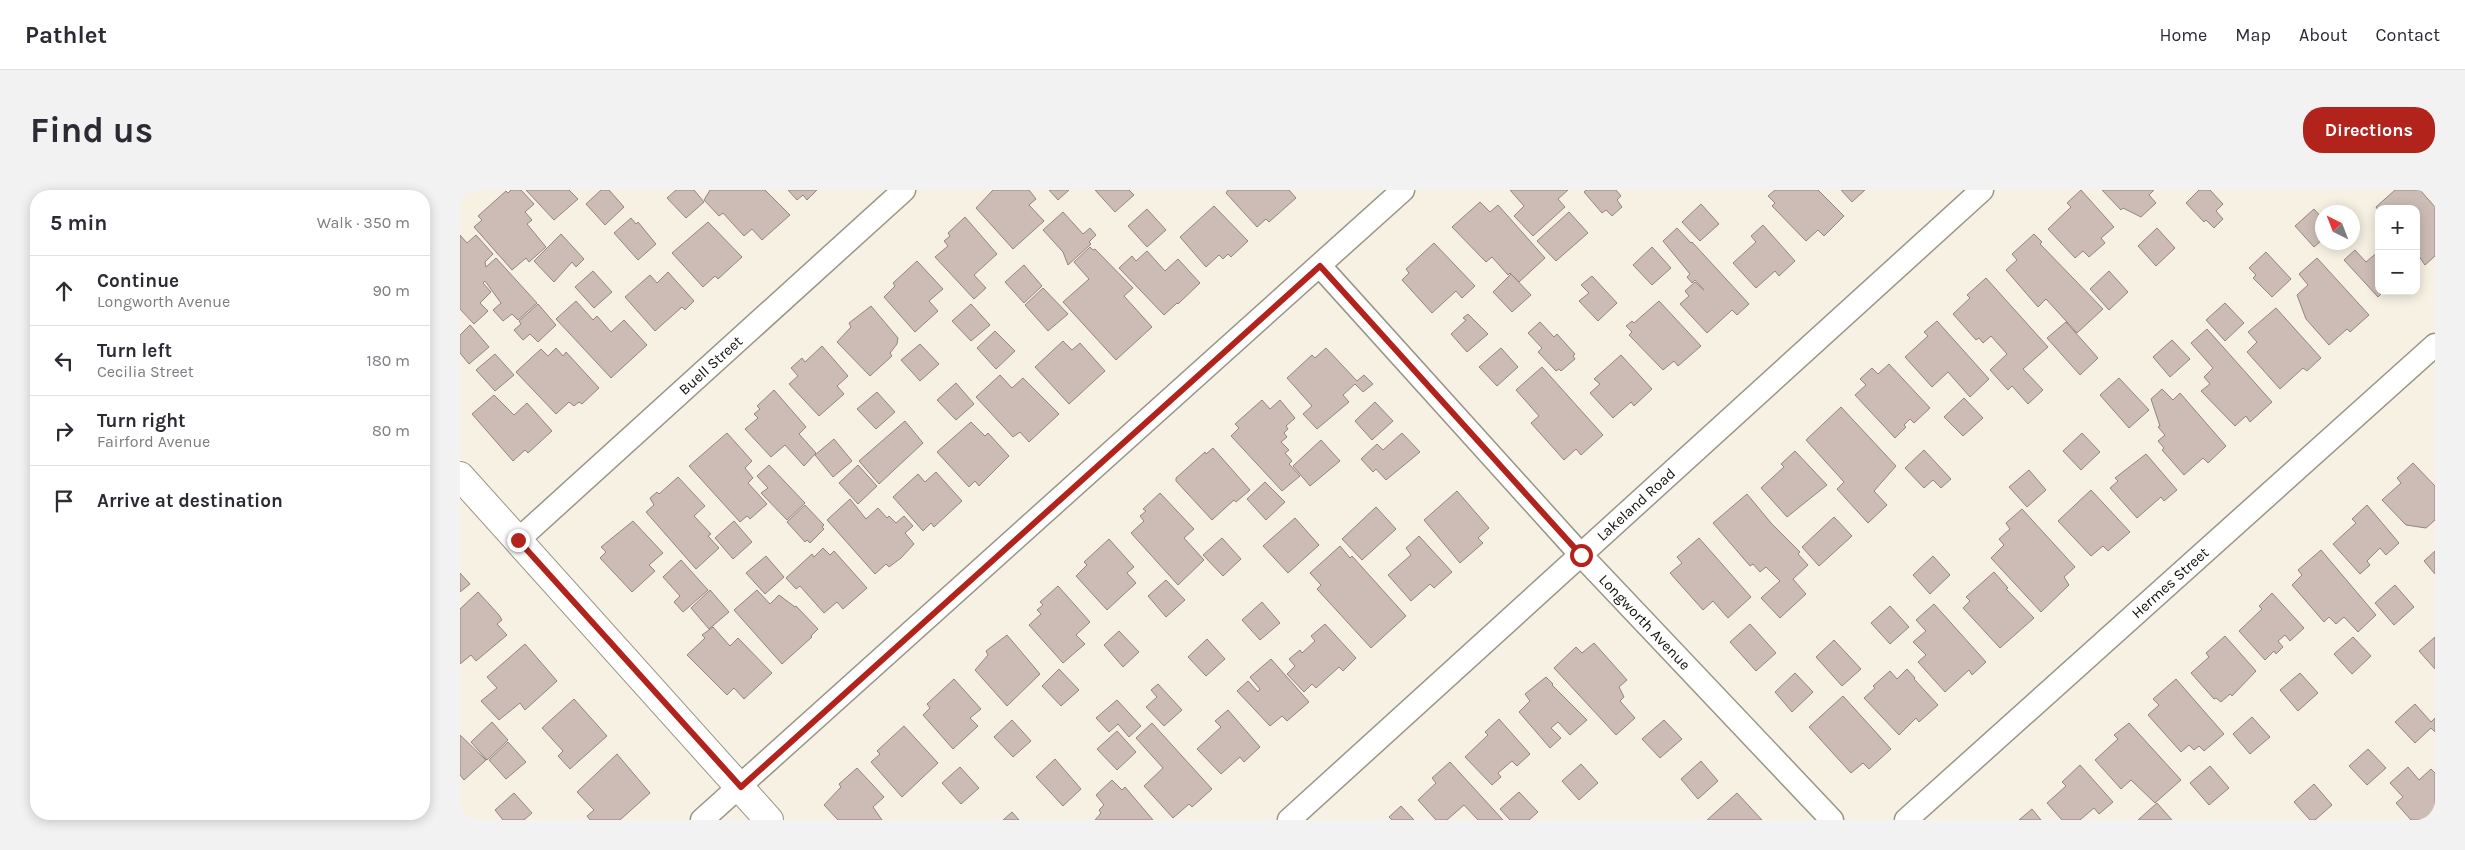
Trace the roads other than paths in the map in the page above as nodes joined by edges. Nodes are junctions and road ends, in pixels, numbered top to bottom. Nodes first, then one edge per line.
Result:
1 (904, 190) edge
2 (1403, 190) edge
3 (1982, 190) edge
4 (1320, 266) junction
5 (2435, 345) edge
6 (460, 476) edge
7 (518, 540) junction
8 (1581, 555) junction
9 (741, 787) junction
10 (702, 820) edge
11 (770, 820) edge
12 (1289, 820) edge
13 (1832, 820) edge
14 (1906, 820) edge

1 - 7 street, Buell Street
2 - 4 street
3 - 8 street, Lakeland Road
4 - 8 street, Longworth Avenue
4 - 9 street
5 - 14 street, Hermes Street
6 - 7 street
7 - 9 street
8 - 12 street, Lakeland Road
8 - 13 street, Longworth Avenue
9 - 10 street
9 - 11 street

